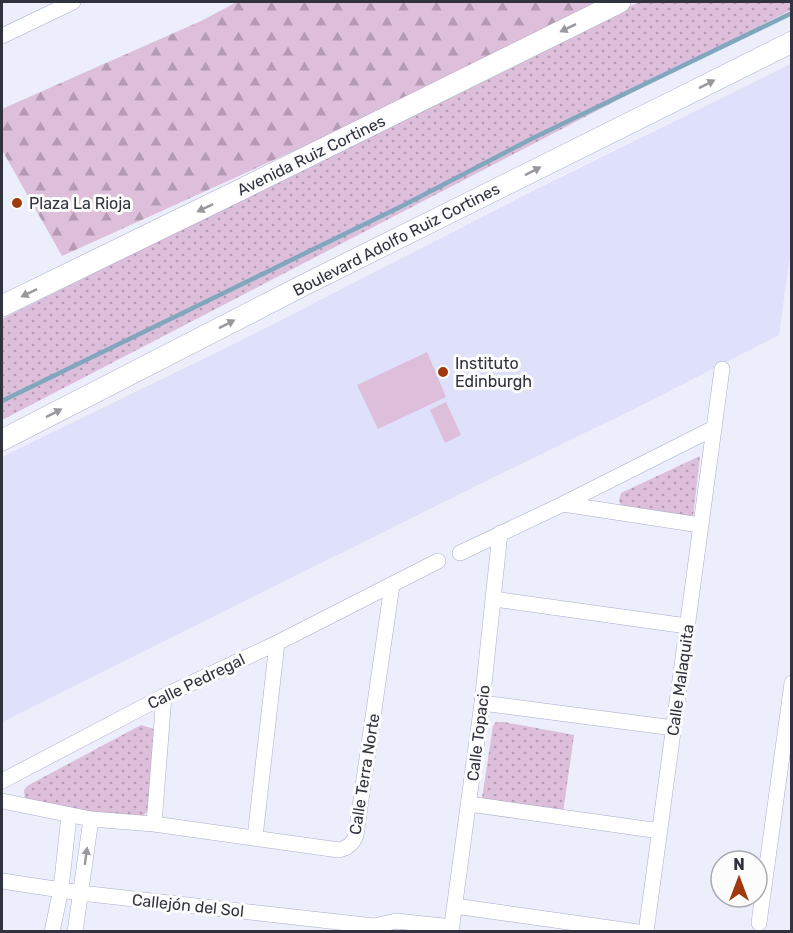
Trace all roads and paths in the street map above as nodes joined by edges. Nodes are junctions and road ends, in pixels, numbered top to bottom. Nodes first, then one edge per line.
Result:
1 (74, 2) edge
2 (620, 2) edge
3 (2, 36) edge
4 (792, 42) edge
5 (2, 306) edge
6 (722, 369) dead end
7 (714, 428) junction
8 (2, 440) edge
9 (563, 504) junction
10 (700, 525) junction
11 (500, 533) junction
12 (460, 553) dead end
13 (438, 561) dead end
14 (392, 585) junction
15 (494, 599) junction
16 (687, 626) junction
17 (277, 643) junction
18 (792, 683) edge
19 (164, 696) junction
20 (482, 703) junction
21 (674, 728) junction
22 (2, 780) edge
23 (2, 801) edge
24 (469, 804) junction
25 (69, 816) junction
26 (91, 819) junction
27 (154, 824) junction
28 (660, 831) junction
29 (255, 837) junction
30 (2, 881) edge
31 (61, 889) junction
32 (81, 893) junction
33 (455, 906) junction
34 (759, 923) dead end
35 (378, 929) edge
36 (452, 929) edge
37 (52, 932) edge
38 (75, 932) edge
39 (638, 932) edge
40 (646, 932) edge

1 - 3 street
2 -> 5 main road, Avenida Ruiz Cortines
8 -> 4 main road, Boulevard Adolfo Ruiz Cortines
6 - 7 street, Calle Malaquita
7 - 9 street
7 - 10 street, Calle Malaquita
9 - 10 street
9 - 11 street
10 - 16 street, Calle Malaquita
11 - 12 street
11 - 15 street, Calle Topacio
13 - 14 street, Calle Pedregal
14 - 17 street, Calle Pedregal
14 - 29 street, Calle Terra Norte
15 - 16 street
15 - 20 street, Calle Topacio
16 - 21 street, Calle Malaquita
17 - 19 street, Calle Pedregal
17 - 29 street
18 - 34 street
19 - 22 street, Calle Pedregal
19 - 27 street
20 - 21 street
20 - 24 street, Calle Topacio
21 - 28 street, Calle Malaquita
23 - 25 street, Calle Terra Norte
24 - 28 street
24 - 33 street, Calle Topacio
25 - 26 street, Calle Terra Norte
25 - 31 street
26 - 27 street, Calle Terra Norte
32 -> 26 street
27 - 29 street, Calle Terra Norte
28 - 40 street, Calle Malaquita
30 - 31 street, Callejón del Sol
31 - 32 street, Callejón del Sol
31 - 37 street
32 - 35 street, Callejón del Sol
32 - 38 street
33 - 36 street, Calle Topacio
33 - 39 street
35 - 36 street, Callejón del Sol

